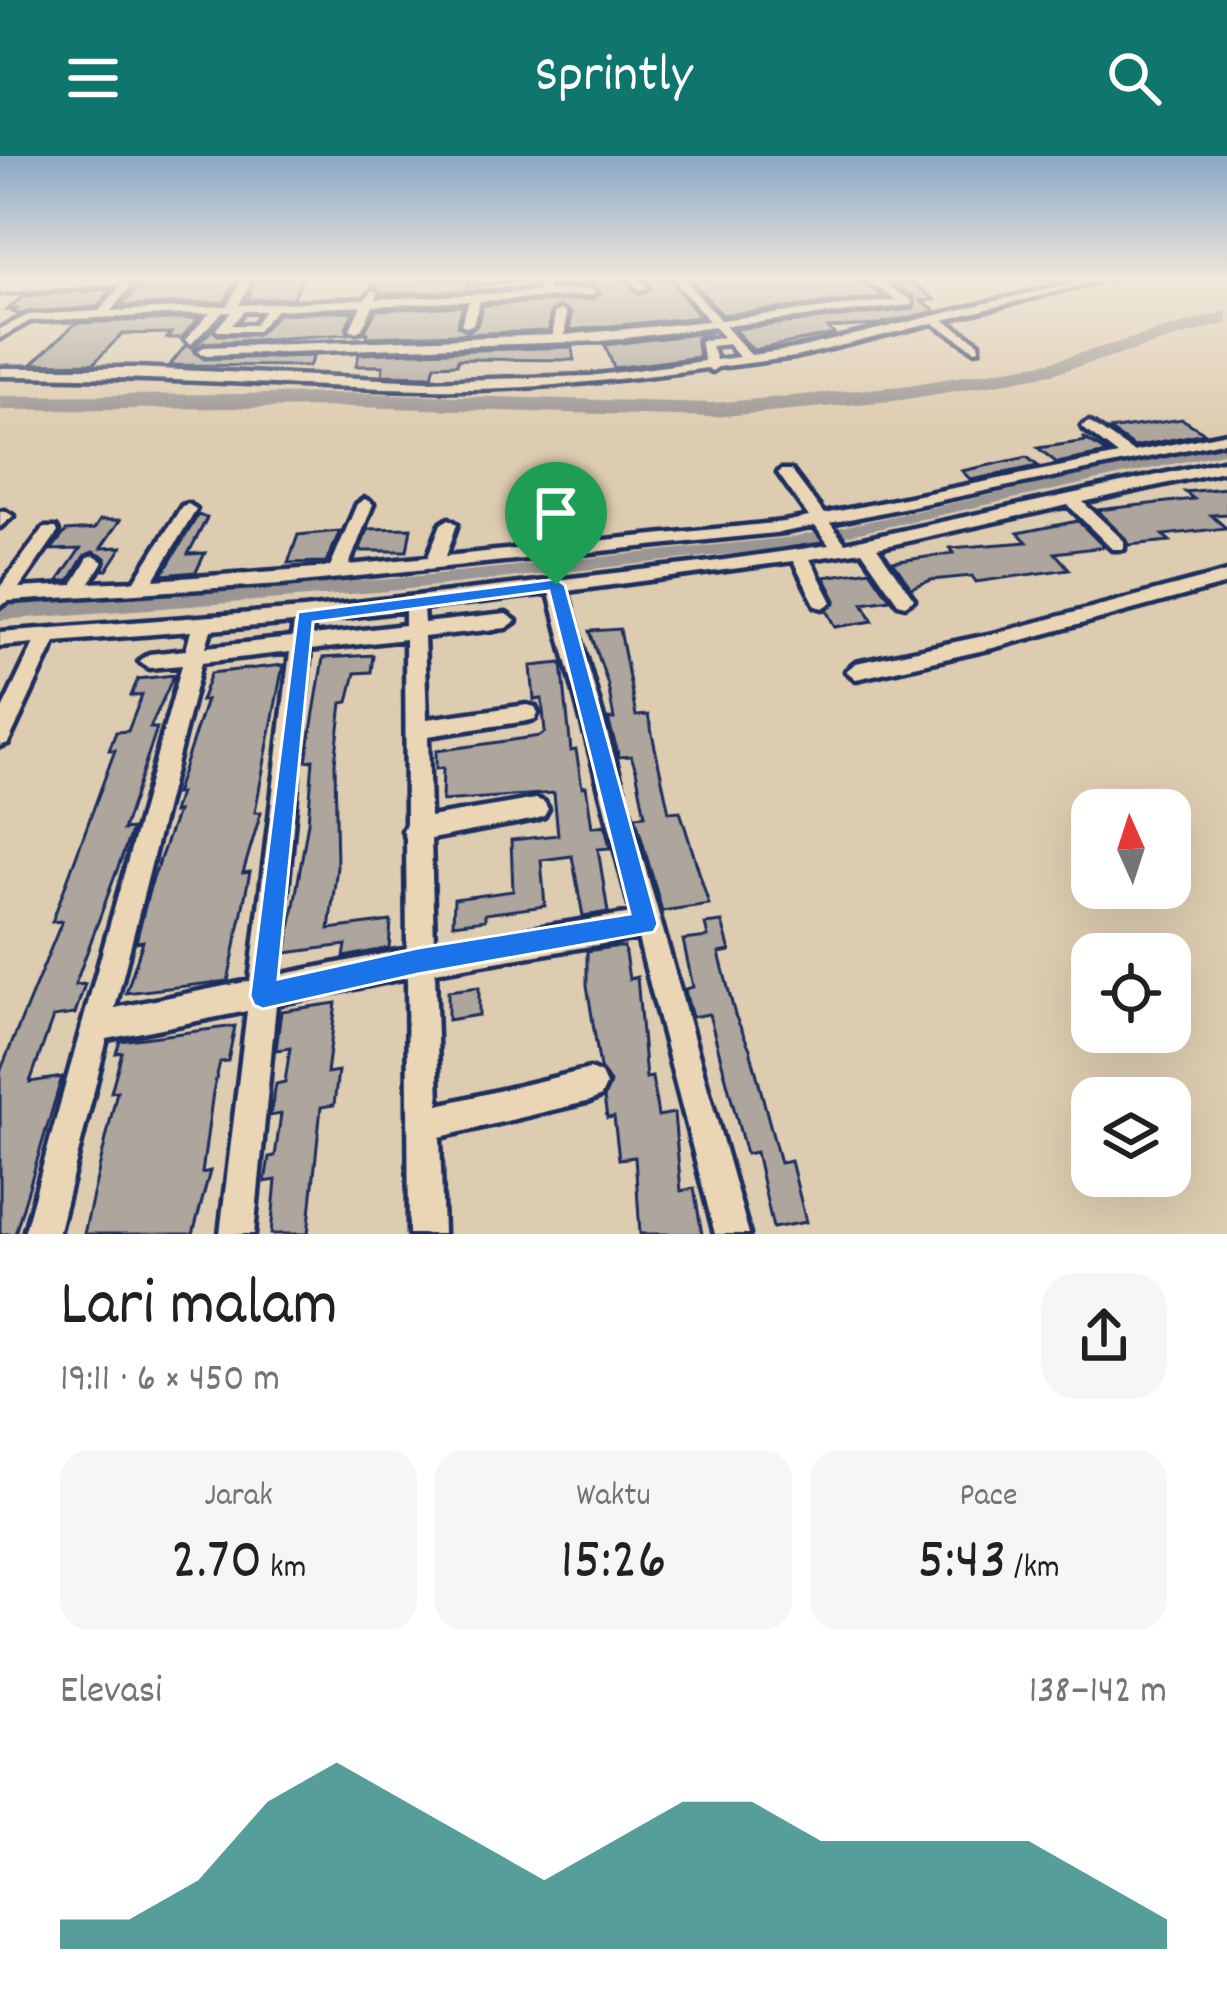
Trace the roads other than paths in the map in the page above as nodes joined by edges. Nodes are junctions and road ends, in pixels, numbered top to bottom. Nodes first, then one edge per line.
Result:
1 (206, 328) edge
2 (246, 328) edge
3 (391, 328) edge
4 (559, 328) edge
5 (685, 328) edge
6 (717, 328) edge
7 (903, 328) edge
8 (949, 328) edge
9 (222, 329) joint
10 (559, 338) junction
11 (191, 340) dead end
12 (475, 340) junction
13 (728, 340) junction
14 (386, 346) junction
15 (975, 346) dead end
16 (330, 348) junction
17 (240, 350) junction
18 (204, 351) junction
19 (749, 361) junction
20 (712, 368) junction
21 (0, 372) edge
22 (185, 374) junction
23 (220, 376) junction
24 (312, 380) junction
25 (368, 384) junction
26 (465, 384) junction
27 (1089, 426) dead end
28 (1227, 437) edge
29 (1127, 455) junction
30 (1223, 469) edge
31 (786, 473) dead end
32 (1153, 473) junction
33 (1069, 497) junction
34 (364, 504) dead end
35 (188, 509) dead end
36 (821, 522) junction
37 (449, 524) dead end
38 (50, 532) dead end
39 (1118, 544) dead end
40 (837, 545) junction
41 (866, 545) junction
42 (799, 555) junction
43 (94, 562) dead end
44 (435, 563) junction
45 (337, 573) junction
46 (1227, 578) edge
47 (556, 585) junction
48 (139, 589) junction
49 (77, 591) junction
50 (2, 597) edge
51 (904, 599) dead end
52 (823, 602) dead end
53 (414, 617) junction
54 (506, 621) dead end
55 (202, 626) junction
56 (303, 630) junction
57 (47, 637) junction
58 (0, 639) edge
59 (194, 657) junction
60 (149, 662) dead end
61 (856, 670) dead end
62 (527, 713) dead end
63 (415, 730) junction
64 (0, 737) edge
65 (536, 809) dead end
66 (415, 831) junction
67 (645, 924) junction
68 (418, 961) junction
69 (263, 996) junction
70 (96, 1027) junction
71 (590, 1085) dead end
72 (423, 1125) junction
73 (40, 1234) edge
74 (237, 1234) edge
75 (426, 1234) edge
76 (732, 1234) edge

1 - 11 street
2 - 9 street
3 - 14 street
4 - 10 street
5 - 10 street
6 - 13 street
7 - 19 street
8 - 15 street
9 - 18 street
10 - 12 street
12 - 14 street
12 - 26 street
13 - 19 street
13 - 20 street
14 - 16 street
14 - 25 street
16 - 17 street
16 - 24 street
17 - 18 street
17 - 23 street
18 - 22 street
19 - 20 street
20 - 26 street
21 - 22 street
22 - 23 street
23 - 24 street
24 - 25 street
25 - 26 street
27 - 29 street
28 - 29 street
29 - 32 street
29 - 36 street
30 - 32 street
31 - 36 street
32 - 33 street
33 - 39 street
33 - 41 street
34 - 45 street
35 - 48 street
36 - 40 street
36 - 44 street
37 - 44 street
38 - 50 street
40 - 41 street
40 - 42 street
41 - 51 street
42 - 47 street
42 - 52 street
43 - 49 street
44 - 45 street
45 - 48 street
46 - 61 street
47 - 53 street
47 - 67 street
48 - 49 street
49 - 50 street
53 - 54 street
53 - 56 street
53 - 63 street
55 - 56 street
55 - 57 street
55 - 59 street
56 - 59 street
56 - 69 street
57 - 58 street
57 - 64 street
59 - 60 street
59 - 70 street
62 - 63 street
63 - 66 street
65 - 66 street
66 - 68 street
67 - 68 street
67 - 76 street
68 - 69 street
68 - 72 street
69 - 70 street
69 - 74 street
70 - 73 street
71 - 72 street
72 - 75 street

